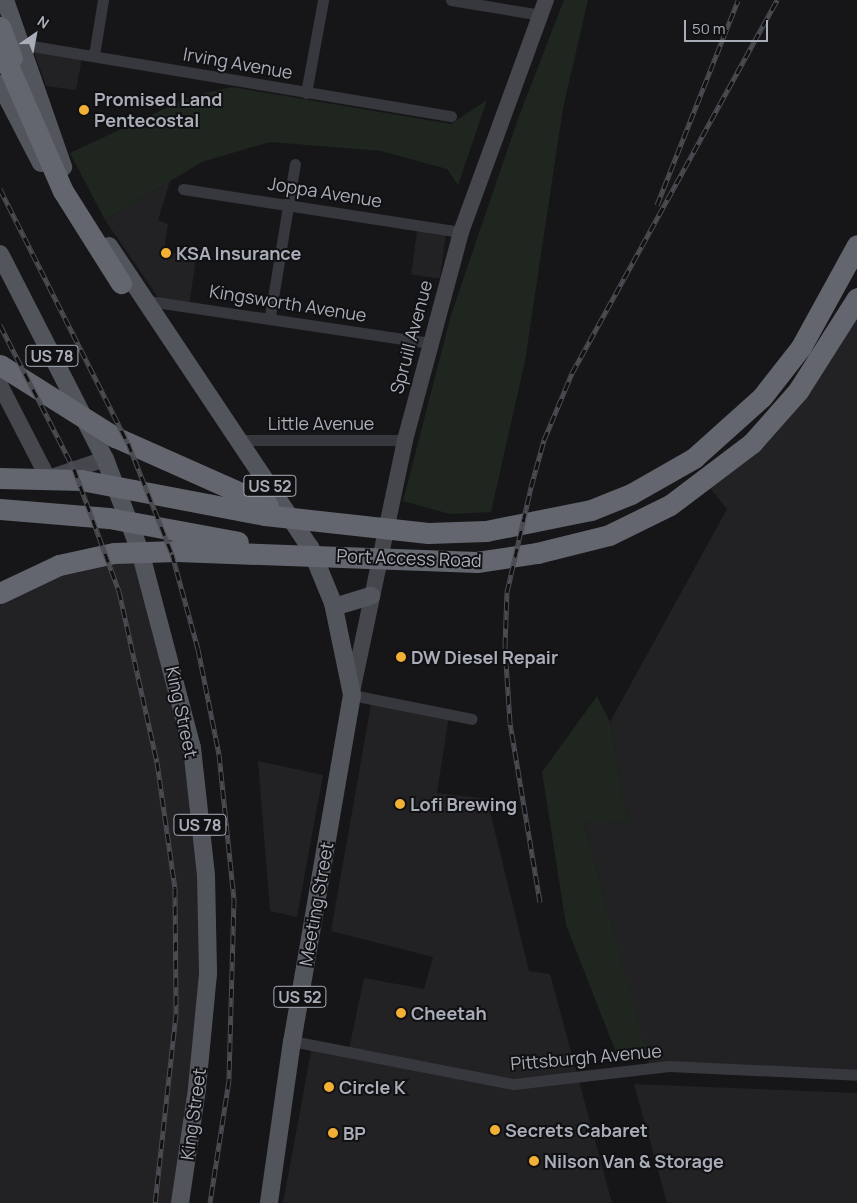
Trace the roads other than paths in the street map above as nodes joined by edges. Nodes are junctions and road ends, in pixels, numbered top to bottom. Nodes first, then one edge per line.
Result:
1 (5, 0) edge
2 (103, 0) edge
3 (323, 0) edge
4 (451, 0) edge
5 (544, 7) edge
6 (0, 27) edge
7 (10, 45) edge
8 (94, 55) junction
9 (0, 84) edge
10 (306, 93) junction
11 (451, 116) dead end
12 (295, 164) dead end
13 (183, 190) dead end
14 (288, 204) junction
15 (95, 226) junction
16 (461, 232) junction
17 (857, 245) edge
18 (0, 254) edge
19 (121, 283) junction
20 (857, 298) edge
21 (141, 300) junction
22 (270, 316) junction
23 (430, 343) junction
24 (0, 365) edge
25 (0, 385) edge
26 (238, 440) junction
27 (405, 440) junction
28 (105, 459) junction
29 (0, 478) edge
30 (0, 509) edge
31 (328, 524) junction
32 (304, 554) junction
33 (0, 593) edge
34 (371, 596) junction
35 (334, 607) junction
36 (352, 695) junction
37 (472, 719) dead end
38 (292, 1041) junction
39 (857, 1075) edge
40 (180, 1203) edge
41 (270, 1203) edge

1 - 7 main road, US 52
2 - 8 street
3 - 10 street
4 - 5 street
5 - 16 street, Spruill Avenue
6 - 15 highway
7 - 8 street, Irving Avenue
7 - 15 main road, US 52
7 - 19 highway
8 - 10 street, Irving Avenue
9 - 19 main road, US 52
10 - 11 street, Irving Avenue
12 - 14 street
13 - 14 street, Joppa Avenue
14 - 16 street, Joppa Avenue
14 - 22 street
15 - 21 main road, US 52
16 - 23 street, Spruill Avenue
17 - 31 highway, Port Access Road
18 - 28 main road, King Street / US 78
19 - 21 main road, US 52
20 - 32 highway, Port Access Road
21 - 22 street, Kingsworth Avenue
21 - 26 main road, US 52
22 - 23 street, Kingsworth Avenue
23 - 27 street, Spruill Avenue
24 - 31 highway
25 - 28 street
26 - 27 street, Little Avenue
26 - 35 main road, US 52
27 - 34 street, Spruill Avenue
28 - 40 main road, King Street / US 78
29 - 31 highway
30 - 32 highway
32 - 33 highway
34 - 35 main road
34 - 36 street, Spruill Avenue
35 - 36 main road, US 52
36 - 37 street
36 - 38 main road, Meeting Street / US 52
38 - 39 street, Pittsburgh Avenue
38 - 41 main road, Meeting Street / US 52

